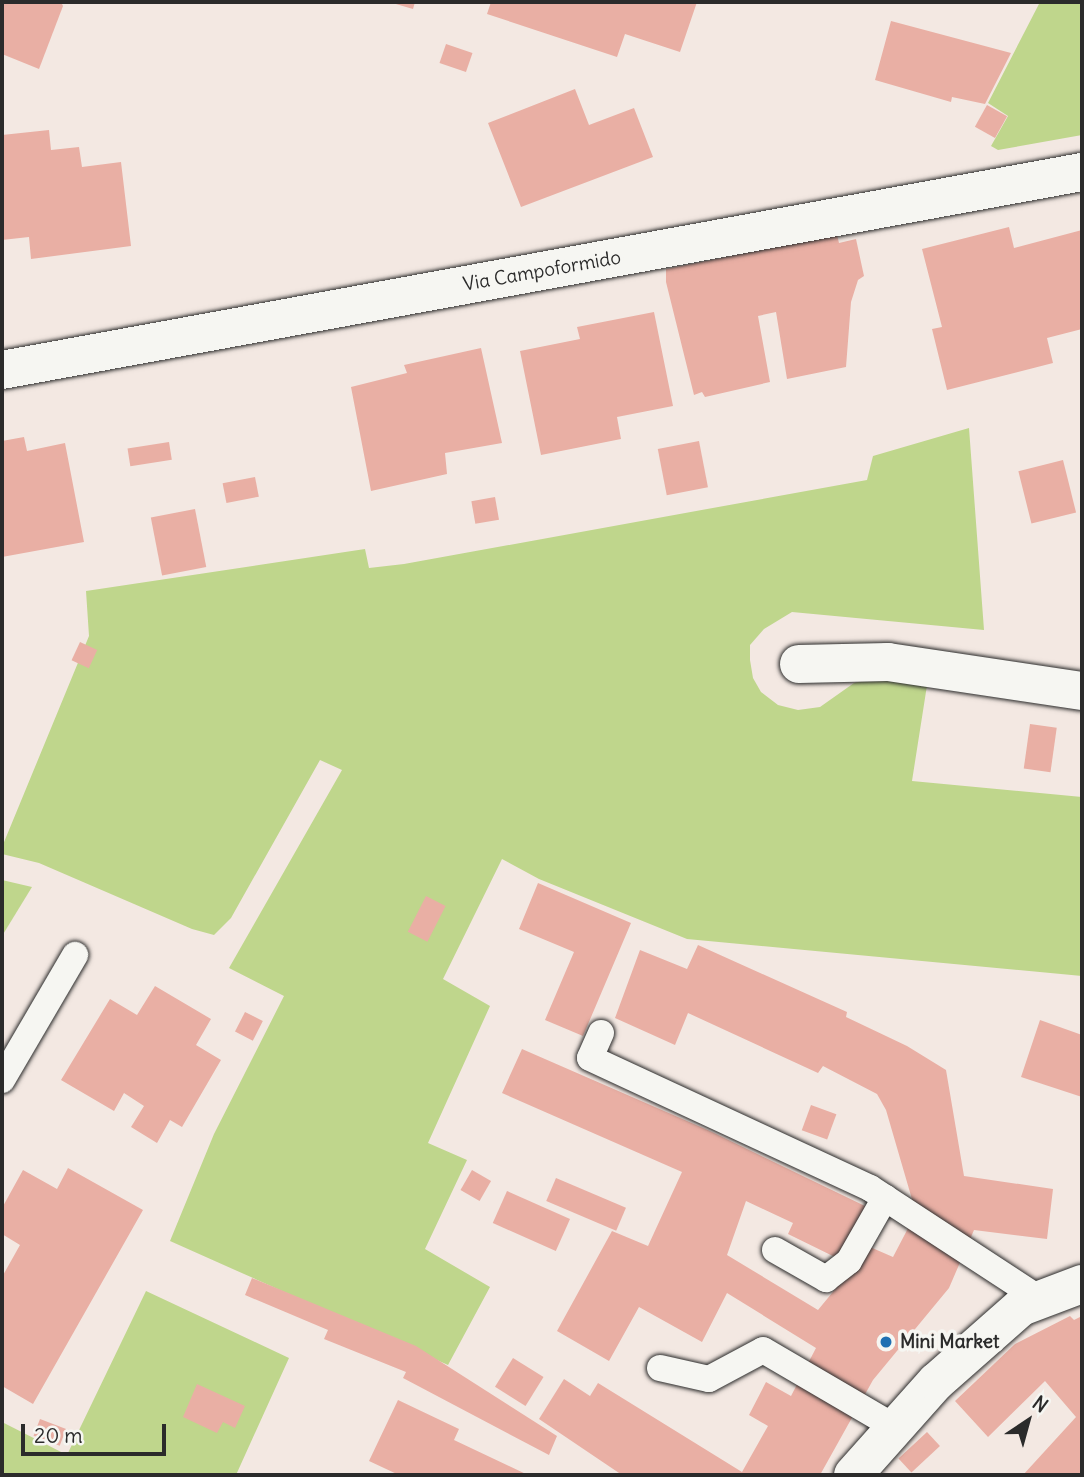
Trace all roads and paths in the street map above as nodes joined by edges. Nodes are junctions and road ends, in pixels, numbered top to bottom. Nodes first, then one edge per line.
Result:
1 (1082, 172) edge
2 (2, 370) edge
3 (799, 664) dead end
4 (1082, 691) edge
5 (75, 955) dead end
6 (601, 1033) dead end
7 (2, 1080) edge
8 (886, 1198) junction
9 (775, 1250) dead end
10 (1082, 1284) edge
11 (1041, 1300) junction
12 (660, 1368) dead end
13 (895, 1427) junction
14 (853, 1475) edge

1 - 2 main road, Via Campoformido
3 - 4 main road
5 - 7 lane
6 - 8 lane
8 - 9 lane
8 - 11 lane
10 - 11 main road
11 - 13 main road
12 - 13 lane
13 - 14 main road

